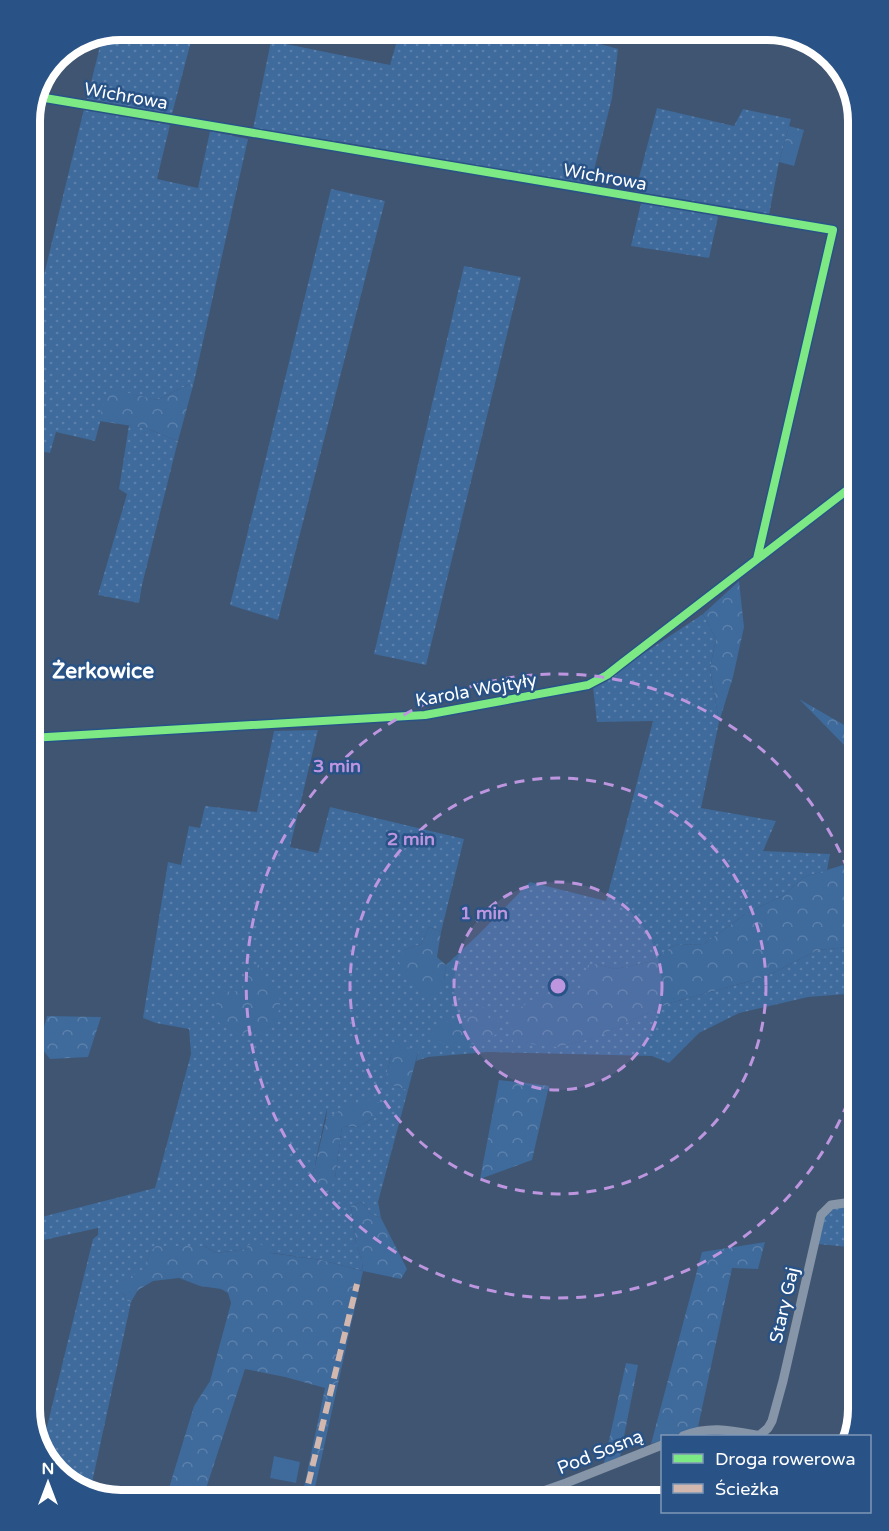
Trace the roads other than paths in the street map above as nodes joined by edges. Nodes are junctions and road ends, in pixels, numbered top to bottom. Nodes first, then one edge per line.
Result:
1 (45, 98) edge
2 (848, 490) edge
3 (757, 560) junction
4 (41, 737) edge
5 (848, 1203) edge
6 (690, 1435) edge
7 (752, 1435) edge
8 (760, 1435) edge
9 (661, 1446) edge
10 (546, 1490) edge

1 - 3 street, Wichrowa
2 - 3 street, Karola Wojtyły
3 - 4 street, Karola Wojtyły
5 - 8 street, Stary Gaj
6 - 7 street
9 - 10 street, Pod Sosną

